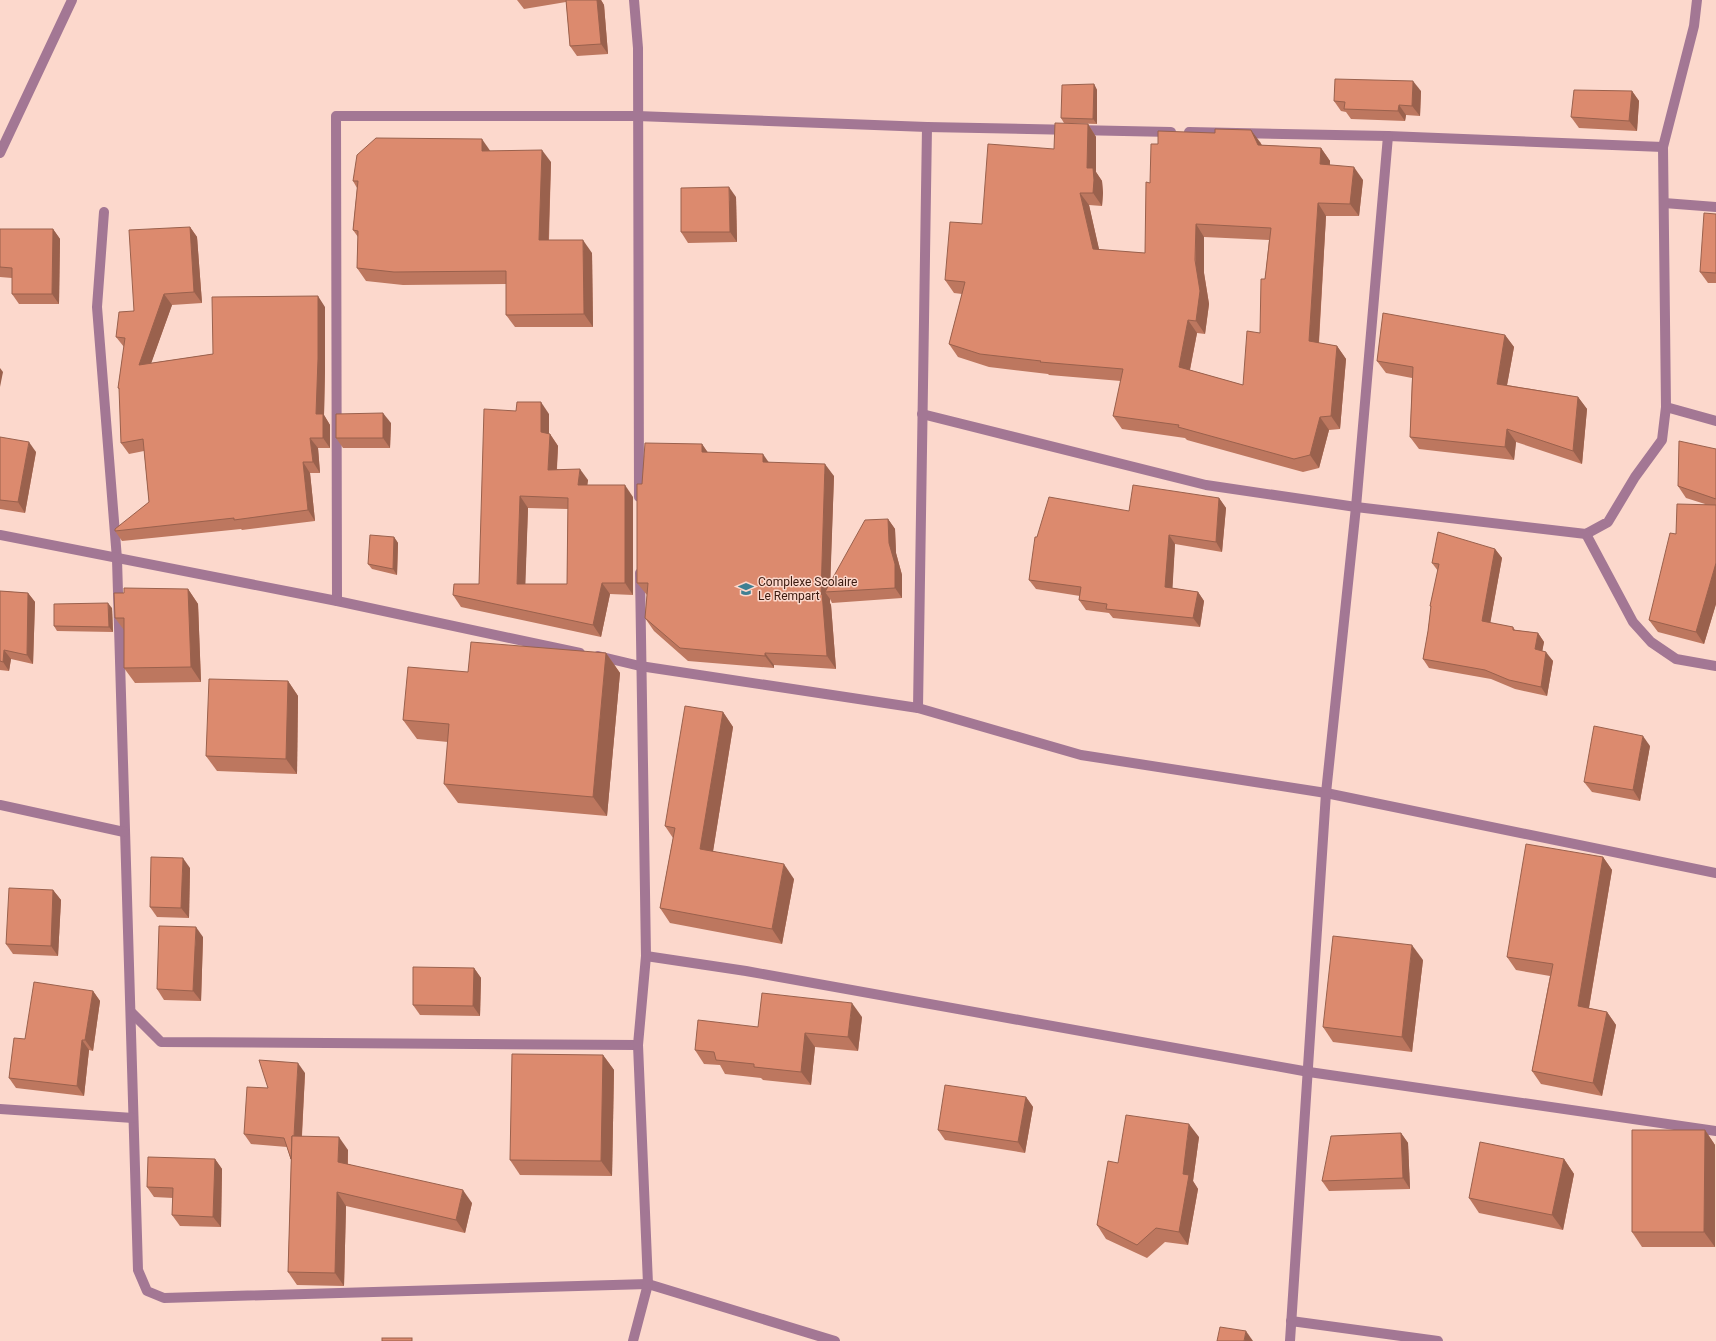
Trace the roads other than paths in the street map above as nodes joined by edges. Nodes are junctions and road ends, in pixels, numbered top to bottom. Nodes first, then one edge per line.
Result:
1 (72, 0) edge
2 (634, 0) edge
3 (1697, 0) edge
4 (637, 116) junction
5 (927, 128) junction
6 (1388, 136) junction
7 (1664, 147) junction
8 (0, 153) edge
9 (1664, 203) junction
10 (1716, 207) edge
11 (104, 212) dead end
12 (1666, 407) junction
13 (922, 414) junction
14 (1716, 421) edge
15 (640, 506) edge
16 (1356, 507) junction
17 (1586, 534) junction
18 (0, 535) edge
19 (117, 559) junction
20 (640, 562) edge
21 (337, 601) junction
22 (640, 666) junction
23 (1716, 666) edge
24 (918, 708) junction
25 (1326, 792) junction
26 (0, 805) edge
27 (124, 832) junction
28 (1716, 873) edge
29 (646, 956) junction
30 (131, 1012) junction
31 (638, 1045) junction
32 (1309, 1072) junction
33 (0, 1109) edge
34 (133, 1118) junction
35 (1716, 1131) edge
36 (648, 1284) junction
37 (1291, 1321) junction
38 (633, 1341) edge
39 (835, 1341) edge
40 (1290, 1341) edge
41 (1438, 1341) edge

1 - 8 street
2 - 4 street
3 - 7 street
4 - 5 street
4 - 15 street
4 - 21 street
5 - 6 street
5 - 13 street
6 - 7 street
6 - 16 street
7 - 9 street
9 - 10 street
9 - 12 street
11 - 19 street
12 - 14 street
12 - 17 street
13 - 16 street
13 - 24 street
16 - 17 street
16 - 25 street
17 - 23 street
18 - 19 street
19 - 21 street
19 - 27 street
20 - 22 street
21 - 22 street
22 - 24 street
22 - 29 street
24 - 25 street
25 - 28 street
25 - 32 street
26 - 27 street
27 - 30 street
29 - 31 street
29 - 32 street
30 - 31 street
30 - 34 street
31 - 36 street
32 - 35 street
32 - 37 street
33 - 34 street
34 - 36 street
36 - 38 street
36 - 39 street
37 - 40 street
37 - 41 street

